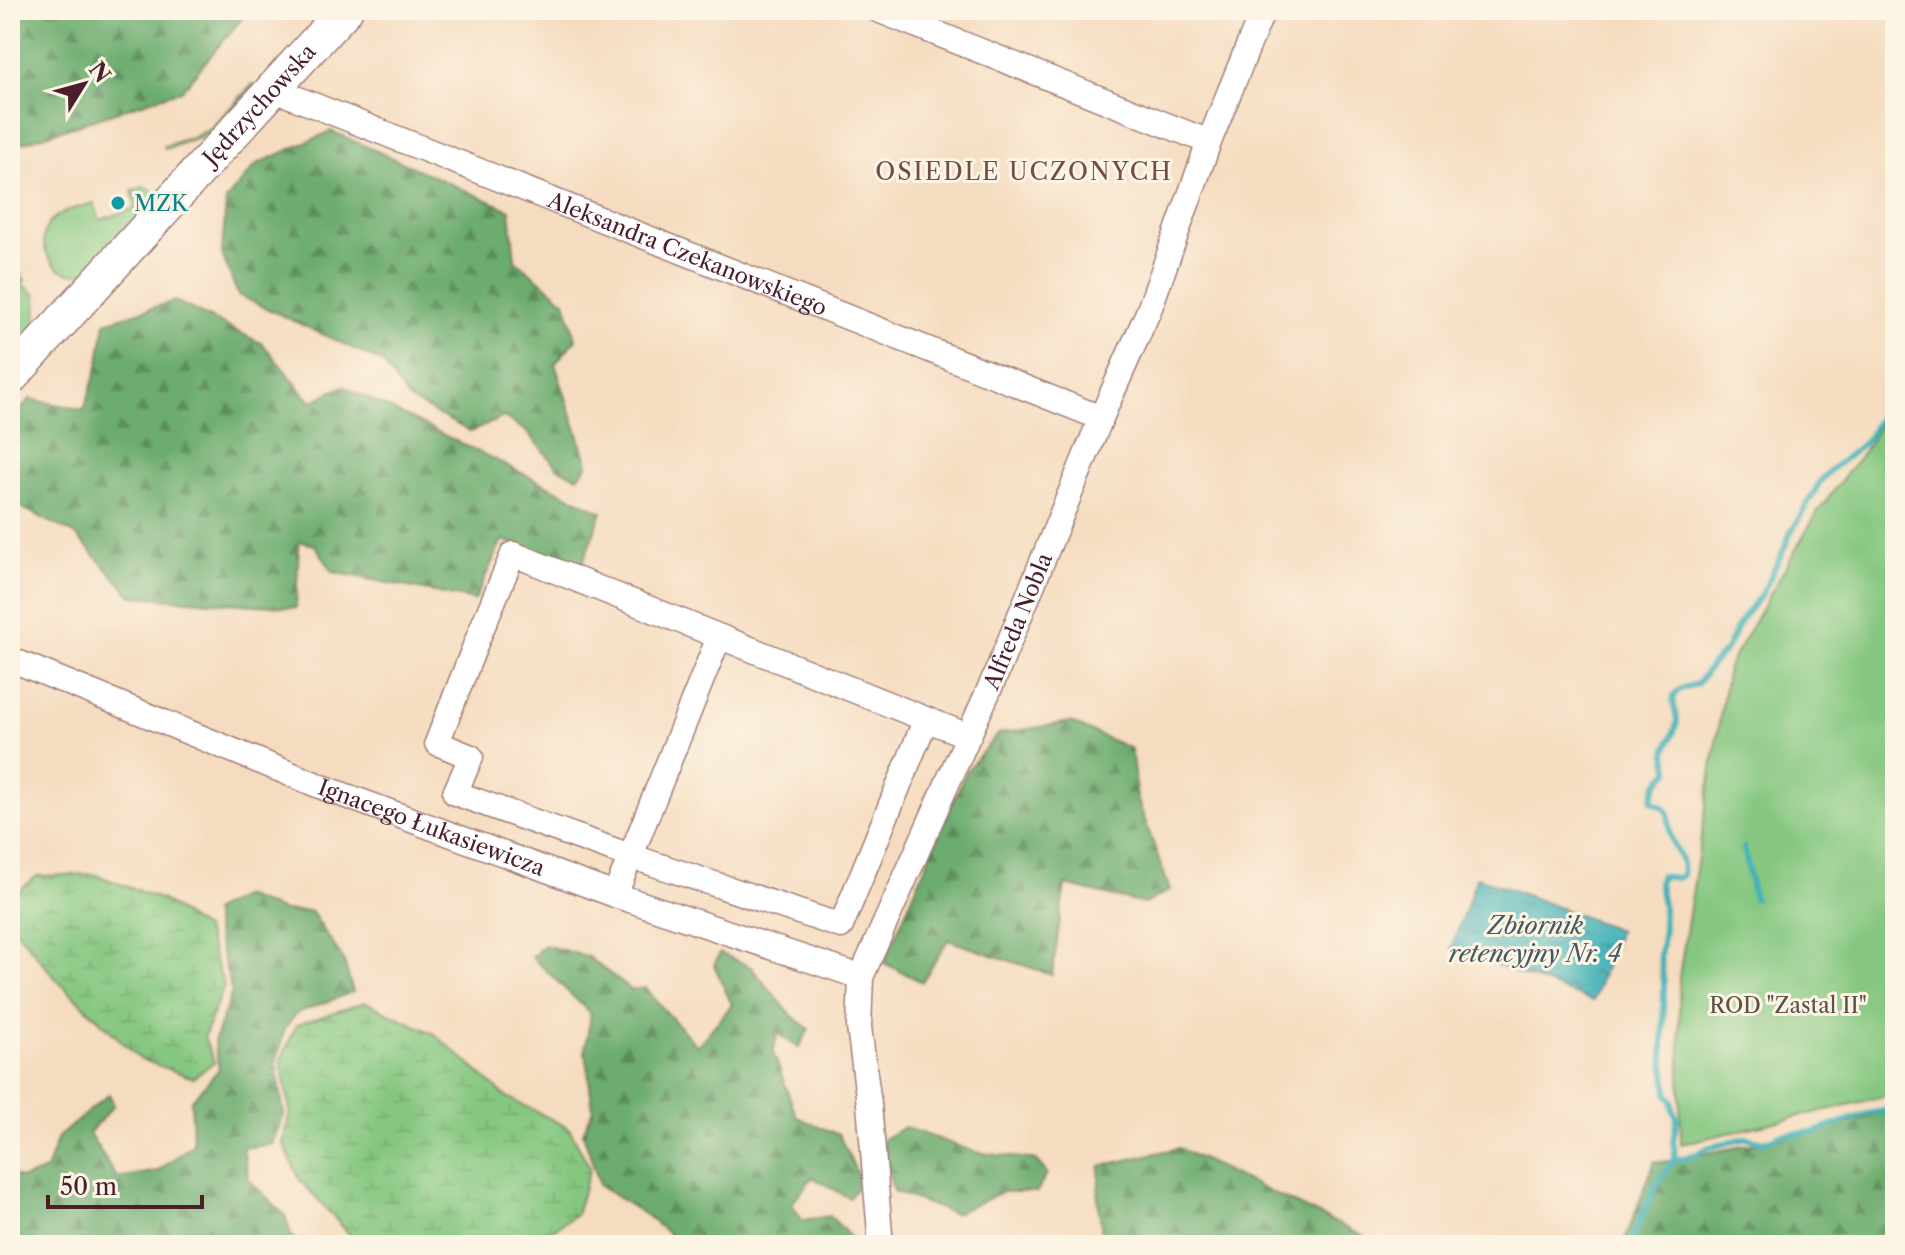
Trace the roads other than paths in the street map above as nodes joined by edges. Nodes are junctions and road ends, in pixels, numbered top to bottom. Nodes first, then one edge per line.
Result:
1 (345, 10) edge
2 (878, 10) edge
3 (1263, 10) edge
4 (273, 89) junction
5 (1209, 142) junction
6 (10, 378) edge
7 (1101, 418) junction
8 (719, 637) junction
9 (10, 659) edge
10 (926, 719) junction
11 (968, 736) junction
12 (630, 856) junction
13 (615, 895) junction
14 (861, 977) junction
15 (881, 1245) edge

1 - 4 main road, Jędrzychowska
2 - 5 street
3 - 5 street, Alfreda Nobla
4 - 6 main road, Jędrzychowska
4 - 7 street, Aleksandra Czekanowskiego
5 - 7 street, Alfreda Nobla
7 - 11 street, Alfreda Nobla
8 - 10 street
8 - 12 street
8 - 12 street
9 - 13 street, Ignacego Łukasiewicza
10 - 11 street
10 - 12 street
11 - 14 street, Alfreda Nobla
12 - 13 street
13 - 14 street, Ignacego Łukasiewicza
14 - 15 street, Alfreda Nobla

